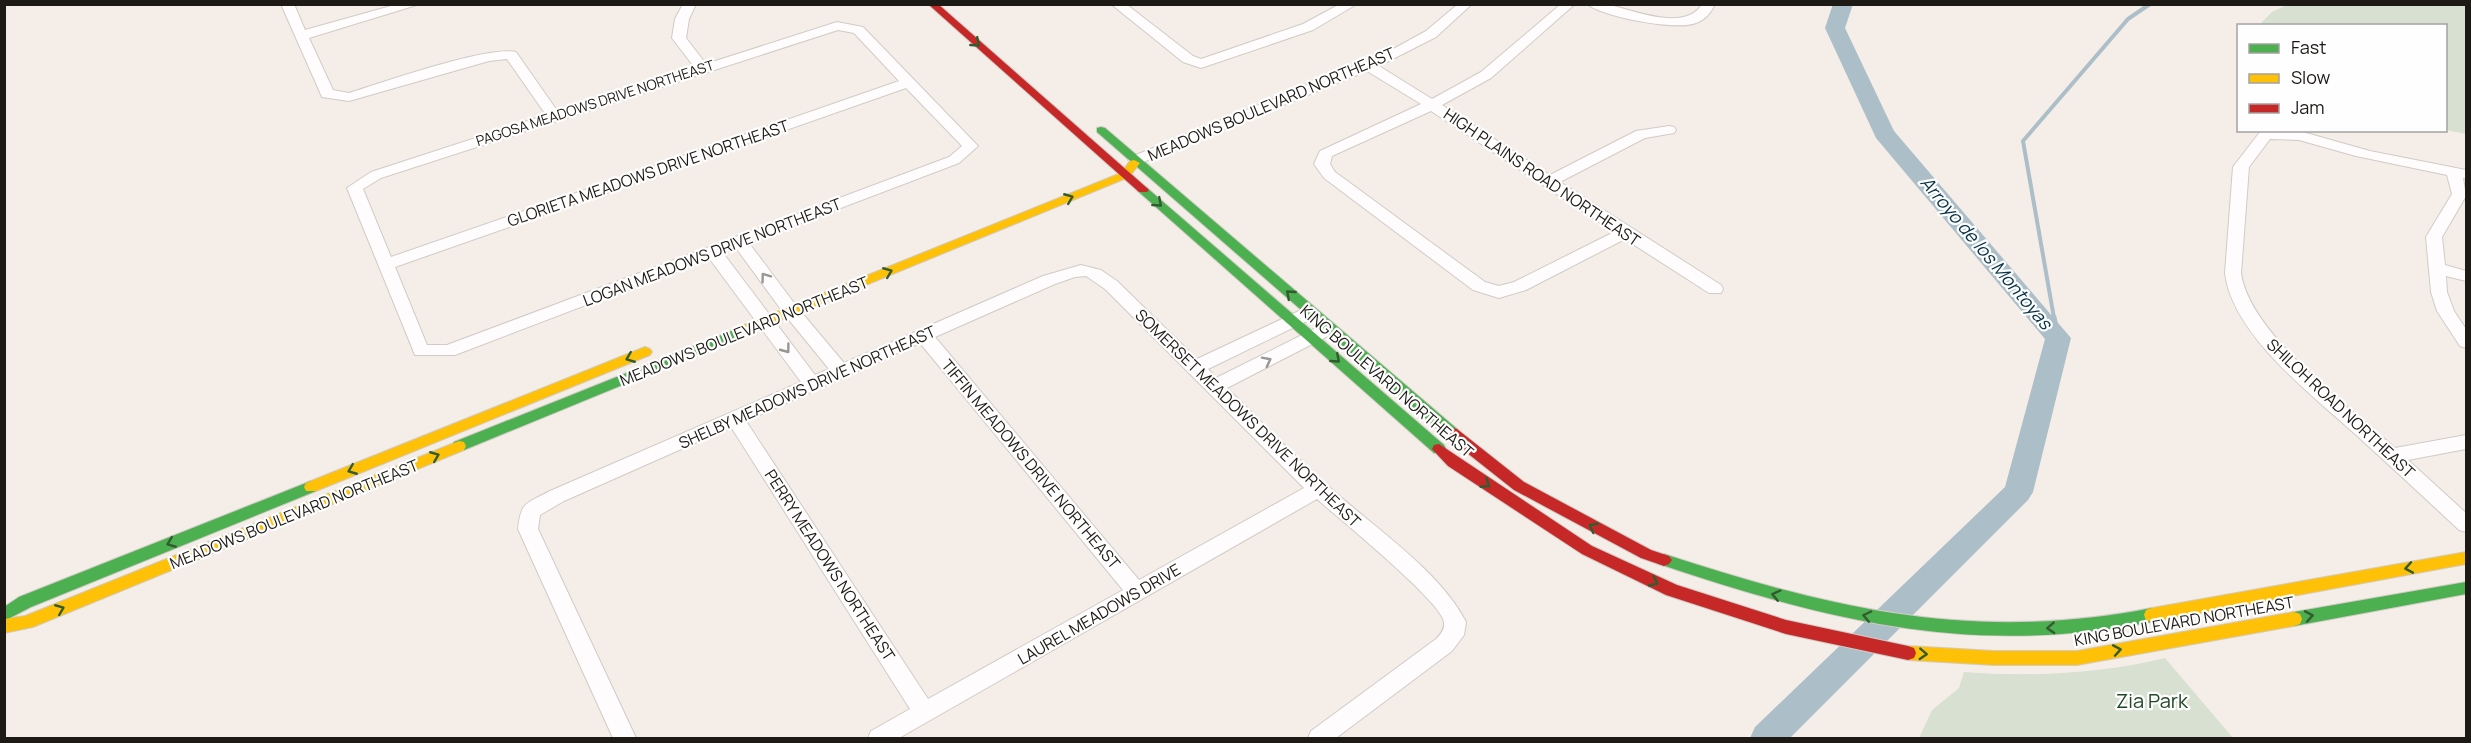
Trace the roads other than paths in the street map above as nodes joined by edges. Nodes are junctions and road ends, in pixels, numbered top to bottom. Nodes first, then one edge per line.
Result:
1 (287, 4) edge
2 (414, 4) edge
3 (690, 4) edge
4 (932, 4) edge
5 (1116, 4) edge
6 (1352, 4) edge
7 (1466, 4) edge
8 (1569, 4) edge
9 (1593, 4) edge
10 (1708, 4) edge
11 (303, 35) junction
12 (1368, 65) junction
13 (702, 68) junction
14 (909, 82) junction
15 (1433, 104) junction
16 (554, 117) junction
17 (1090, 122) dead end
18 (1669, 130) dead end
19 (1136, 160) junction
20 (1114, 165) junction
21 (2460, 173) edge
22 (1125, 175) junction
23 (1549, 182) junction
24 (1058, 187) dead end
25 (1624, 233) junction
26 (740, 242) junction
27 (713, 252) junction
28 (386, 265) junction
29 (2437, 268) junction
30 (1086, 270) joint
31 (2466, 276) edge
32 (1715, 289) dead end
33 (788, 301) junction
34 (750, 309) junction
35 (1312, 312) junction
36 (1293, 321) junction
37 (766, 322) junction
38 (1330, 328) junction
39 (924, 336) junction
40 (1312, 338) junction
41 (2466, 342) edge
42 (656, 347) dead end
43 (1195, 368) junction
44 (841, 372) junction
45 (812, 384) junction
46 (1214, 387) junction
47 (735, 418) junction
48 (2466, 442) edge
49 (2392, 456) junction
50 (1318, 489) junction
51 (2466, 524) edge
52 (2466, 558) edge
53 (2466, 588) edge
54 (1137, 592) junction
55 (4, 615) edge
56 (4, 627) edge
57 (924, 713) junction
58 (624, 738) edge
59 (879, 738) edge
60 (1319, 738) edge

1 - 11 street
2 - 11 street
3 - 13 street
4 -> 20 street, KING BOULEVARD NORTHEAST
5 - 6 street
7 - 12 street, MEADOWS BOULEVARD NORTHEAST
8 - 15 street
9 - 10 street
11 - 16 street
12 - 15 street, HIGH PLAINS ROAD NORTHEAST
12 - 19 street, MEADOWS BOULEVARD NORTHEAST
13 - 14 street, PAGOSA MEADOWS DRIVE NORTHEAST
13 - 16 street, PAGOSA MEADOWS DRIVE NORTHEAST
14 - 26 street, LOGAN MEADOWS DRIVE NORTHEAST
14 - 28 street, GLORIETA MEADOWS DRIVE NORTHEAST
15 - 23 street, HIGH PLAINS ROAD NORTHEAST
15 - 25 street
16 - 28 street, PAGOSA MEADOWS DRIVE NORTHEAST
17 - 19 street, KING BOULEVARD NORTHEAST
18 - 23 street
19 - 20 street
19 - 22 street, MEADOWS BOULEVARD NORTHEAST
35 -> 19 street, KING BOULEVARD NORTHEAST
20 - 22 street, KING BOULEVARD NORTHEAST
20 - 24 street
21 - 29 street
21 - 49 street, SHILOH ROAD NORTHEAST
33 -> 22 street, MEADOWS BOULEVARD NORTHEAST
22 -> 36 street, KING BOULEVARD NORTHEAST
23 - 25 street, HIGH PLAINS ROAD NORTHEAST
25 - 32 street, HIGH PLAINS ROAD NORTHEAST
26 - 27 street, LOGAN MEADOWS DRIVE NORTHEAST
33 -> 26 street
27 - 28 street, LOGAN MEADOWS DRIVE NORTHEAST
27 - 34 street
29 - 31 street
29 - 41 street
30 - 39 street, SHELBY MEADOWS DRIVE NORTHEAST
30 - 43 street, SOMERSET MEADOWS DRIVE NORTHEAST
33 - 34 street, MEADOWS BOULEVARD NORTHEAST
33 - 37 street, MEADOWS BOULEVARD NORTHEAST
33 - 44 street
34 - 37 street
35 - 36 street
35 - 38 street, KING BOULEVARD NORTHEAST
36 - 40 street, KING BOULEVARD NORTHEAST
36 - 43 street
37 -> 45 street
56 -> 37 street, MEADOWS BOULEVARD NORTHEAST
38 - 40 street
52 -> 38 street, KING BOULEVARD NORTHEAST
39 - 44 street, SHELBY MEADOWS DRIVE NORTHEAST
39 - 54 street, TIFFIN MEADOWS DRIVE NORTHEAST
46 -> 40 street
40 -> 53 street, KING BOULEVARD NORTHEAST
42 -> 55 street, MEADOWS BOULEVARD NORTHEAST
43 - 46 street, SOMERSET MEADOWS DRIVE NORTHEAST
44 - 45 street, SHELBY MEADOWS DRIVE NORTHEAST
45 - 47 street, SHELBY MEADOWS DRIVE NORTHEAST
46 - 50 street, SOMERSET MEADOWS DRIVE NORTHEAST
47 - 57 street, PERRY MEADOWS NORTHEAST
47 - 58 street, SHELBY MEADOWS DRIVE NORTHEAST
48 - 49 street
49 - 51 street, SHILOH ROAD NORTHEAST
50 - 54 street, LAUREL MEADOWS DRIVE
50 - 60 street, SOMERSET MEADOWS DRIVE NORTHEAST
54 - 57 street, LAUREL MEADOWS DRIVE
57 - 59 street, LAUREL MEADOWS DRIVE

